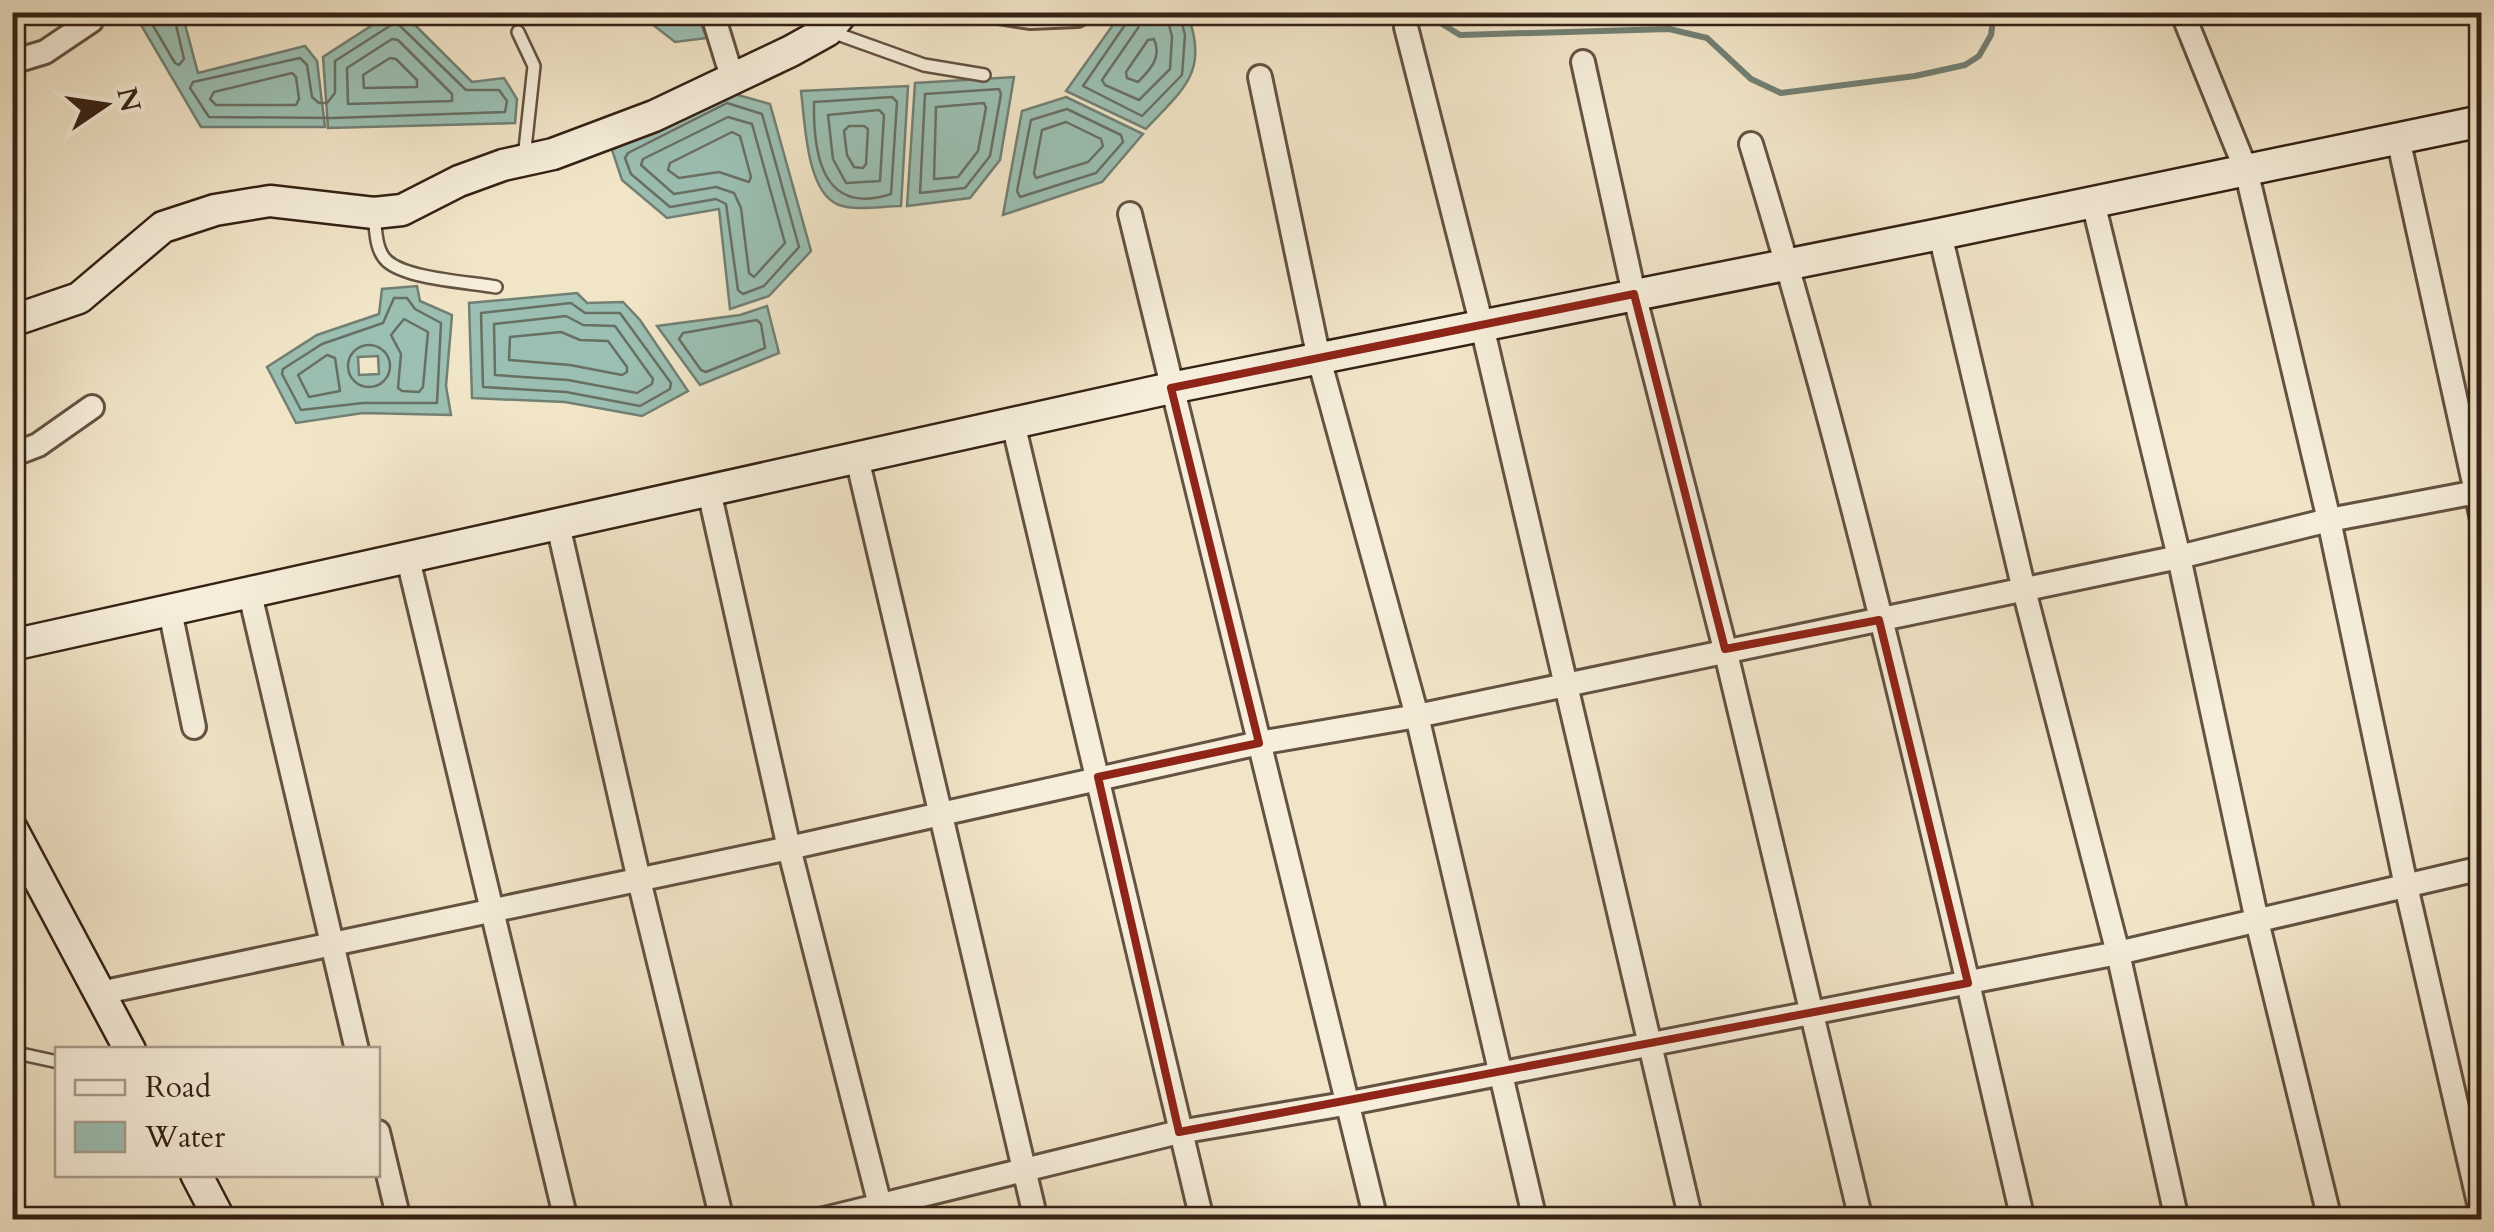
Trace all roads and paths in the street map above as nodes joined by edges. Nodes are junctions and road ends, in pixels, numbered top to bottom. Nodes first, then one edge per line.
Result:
1 (712, 12) edge
2 (998, 12) edge
3 (2182, 12) edge
4 (1077, 15) dead end
5 (1406, 20) edge
6 (91, 21) dead end
7 (835, 22) edge
8 (518, 32) dead end
9 (12, 62) edge
10 (1583, 62) dead end
11 (984, 75) dead end
12 (1260, 77) dead end
13 (732, 78) junction
14 (2482, 121) edge
15 (2398, 138) junction
16 (1750, 144) dead end
17 (524, 160) junction
18 (2246, 170) junction
19 (2093, 202) junction
20 (374, 214) junction
21 (1130, 214) dead end
22 (1940, 234) junction
23 (1788, 265) junction
24 (496, 287) dead end
25 (1634, 294) junction
26 (12, 321) edge
27 (1482, 326) junction
28 (1319, 359) junction
29 (1171, 388) junction
30 (92, 407) dead end
31 (1013, 423) junction
32 (12, 455) edge
33 (857, 458) junction
34 (709, 491) junction
35 (2478, 491) edge
36 (2482, 519) edge
37 (2329, 520) junction
38 (558, 525) junction
39 (2178, 557) junction
40 (408, 558) junction
41 (2024, 590) junction
42 (250, 594) junction
43 (170, 611) junction
44 (1879, 620) junction
45 (12, 645) edge
46 (1725, 649) junction
47 (1566, 684) junction
48 (1417, 716) junction
49 (194, 727) dead end
50 (1259, 743) junction
51 (1098, 777) junction
52 (940, 814) junction
53 (12, 829) edge
54 (788, 848) junction
55 (2482, 868) edge
56 (639, 880) junction
57 (2406, 886) junction
58 (492, 911) junction
59 (2256, 921) junction
60 (332, 944) junction
61 (2118, 953) junction
62 (1968, 983) junction
63 (100, 993) junction
64 (1813, 1014) junction
65 (1650, 1045) junction
66 (128, 1047) edge
67 (356, 1047) edge
68 (12, 1052) edge
69 (55, 1061) edge
70 (1500, 1074) junction
71 (1350, 1103) junction
72 (1179, 1132) junction
73 (380, 1140) edge
74 (1024, 1171) junction
75 (198, 1177) edge
76 (882, 1213) edge
77 (2482, 1216) edge
78 (220, 1220) edge
79 (399, 1220) edge
80 (566, 1220) edge
81 (722, 1220) edge
82 (820, 1220) edge
83 (1036, 1220) edge
84 (1202, 1220) edge
85 (1376, 1220) edge
86 (1535, 1220) edge
87 (1691, 1220) edge
88 (1862, 1220) edge
89 (2023, 1220) edge
90 (2177, 1220) edge
91 (2330, 1220) edge

1 - 13 street
2 - 4 street
3 - 18 street
5 - 27 street
6 - 9 street
7 - 11 lane
7 - 13 street
8 - 17 lane
10 - 25 street
12 - 28 street
13 - 17 street
14 - 15 street
15 - 18 street
15 - 35 street
16 - 23 street
17 - 20 street
18 - 19 street
18 - 37 street
19 - 22 street
19 - 39 street
20 - 24 lane
20 - 26 street
21 - 29 street
22 - 23 street
22 - 41 street
23 - 25 street
23 - 44 street
25 - 27 street
25 - 46 street
27 - 28 street
27 - 47 street
28 - 29 street
28 - 48 street
29 - 31 street
29 - 50 street
30 - 32 street
31 - 33 street
31 - 51 street
33 - 34 street
33 - 52 street
34 - 38 street
34 - 54 street
35 - 36 street
35 - 37 street
37 - 39 street
37 - 57 street
38 - 40 street
38 - 56 street
39 - 41 street
39 - 59 street
40 - 42 street
40 - 58 street
41 - 44 street
41 - 61 street
42 - 43 street
42 - 60 street
43 - 45 street
43 - 49 street
44 - 46 street
44 - 62 street
46 - 47 street
46 - 64 street
47 - 48 street
47 - 65 street
48 - 50 street
48 - 70 street
50 - 51 street
50 - 71 street
51 - 52 street
51 - 72 street
52 - 54 street
52 - 74 street
53 - 63 street
54 - 56 street
54 - 76 street
55 - 57 street
56 - 58 street
56 - 81 street
57 - 59 street
57 - 77 street
58 - 60 street
58 - 80 street
59 - 61 street
59 - 91 street
60 - 63 street
60 - 67 street
61 - 62 street
61 - 90 street
62 - 64 street
62 - 89 street
63 - 66 street
64 - 65 street
64 - 88 street
65 - 70 street
65 - 87 street
68 - 69 lane
70 - 71 street
70 - 86 street
71 - 72 street
71 - 85 street
72 - 74 street
72 - 84 street
73 - 79 street
74 - 76 street
74 - 83 street
75 - 78 street
76 - 82 street

